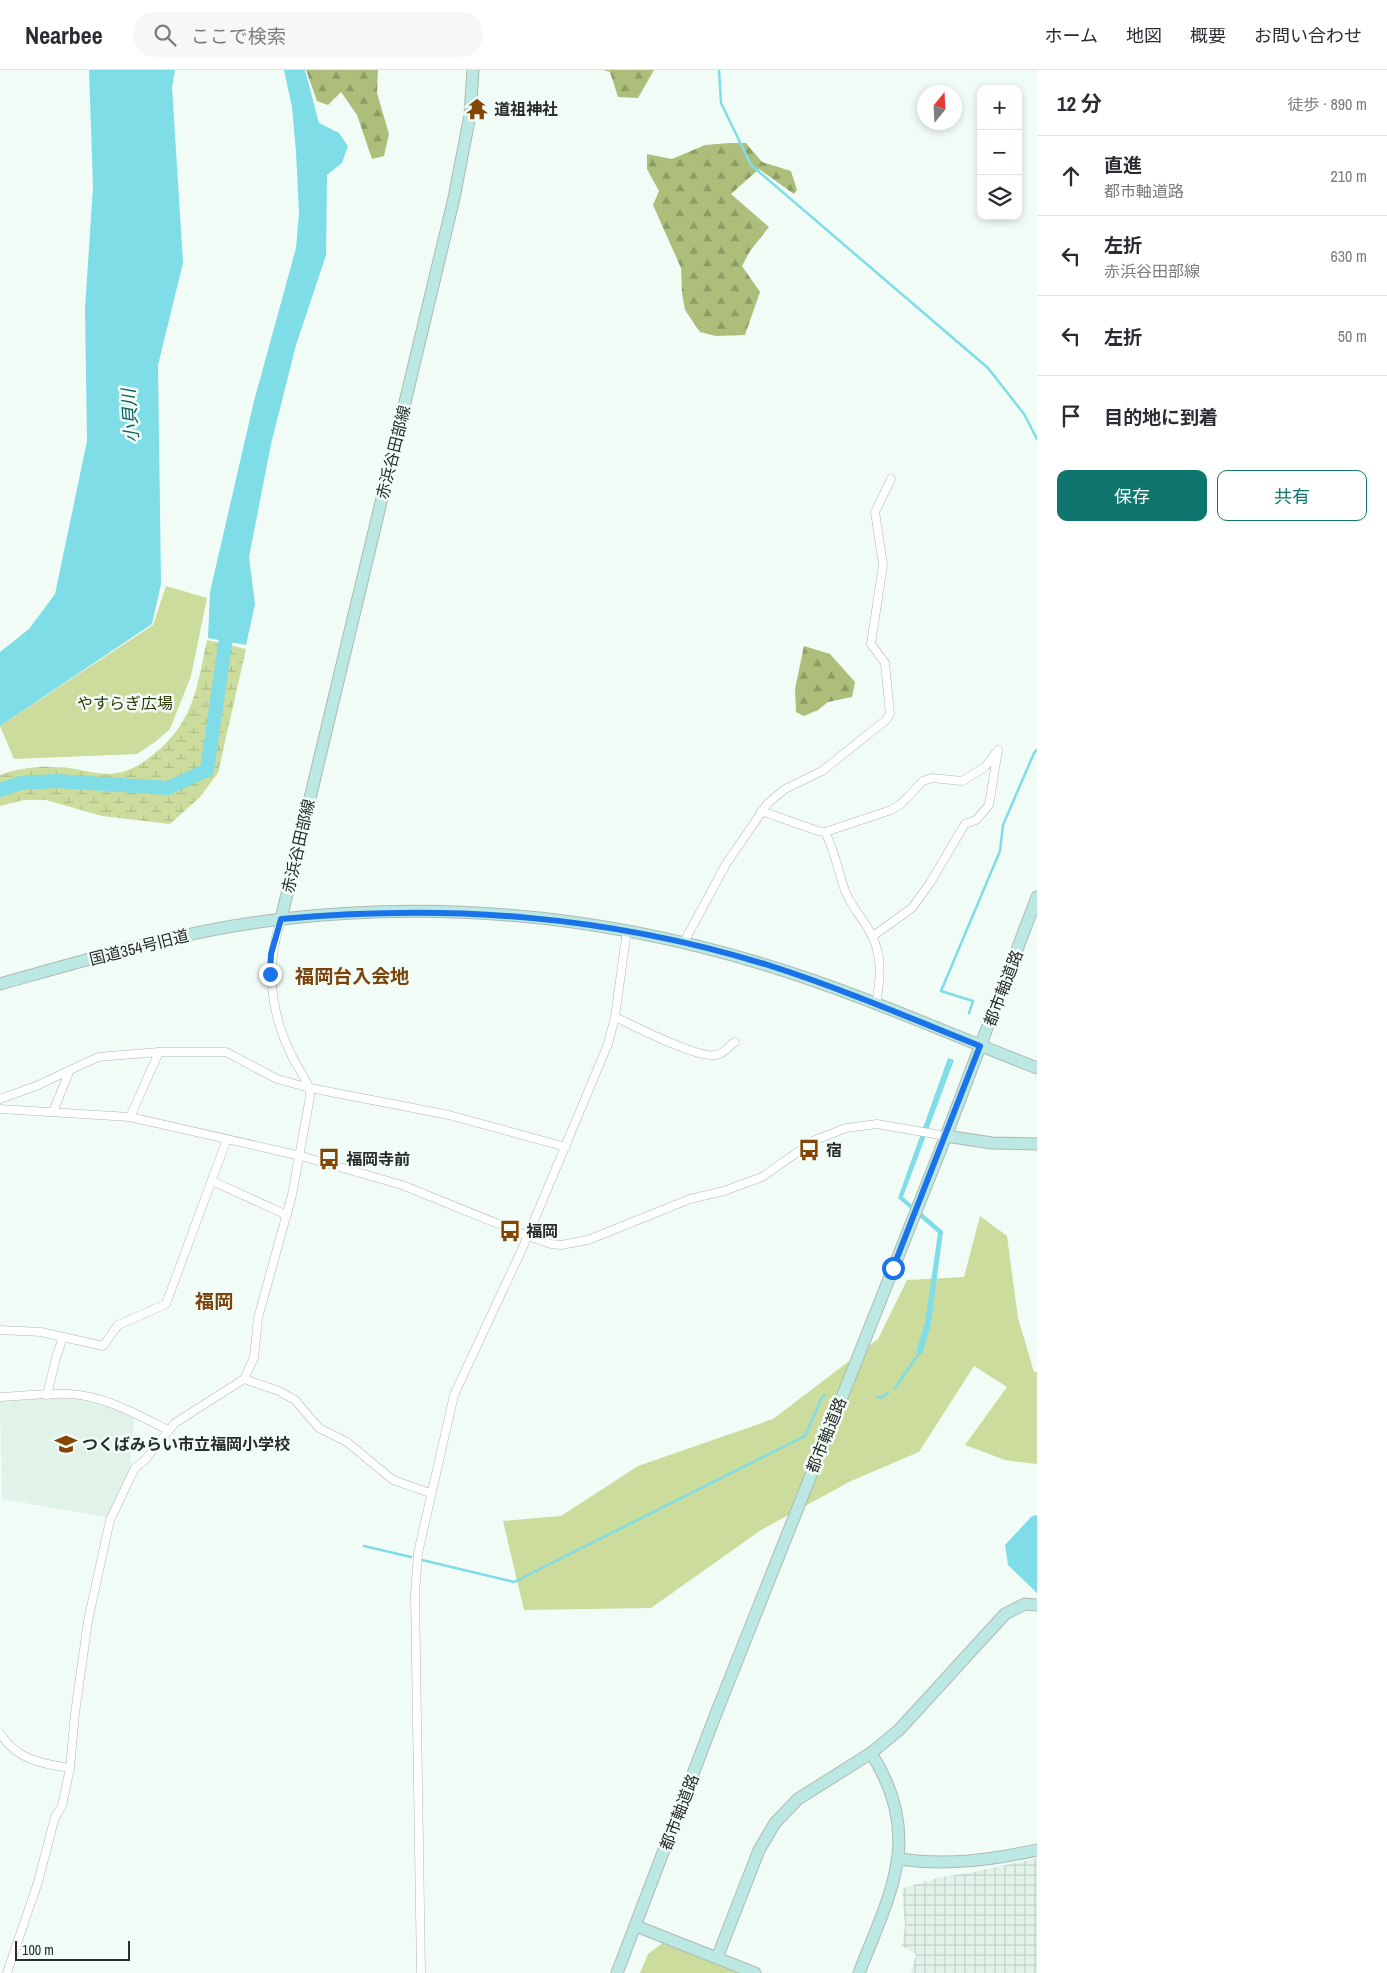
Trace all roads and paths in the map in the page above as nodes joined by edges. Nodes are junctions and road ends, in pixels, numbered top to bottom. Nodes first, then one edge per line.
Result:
1 (473, 70) edge
2 (891, 479) dead end
3 (761, 811) junction
4 (825, 832) junction
5 (1037, 897) edge
6 (281, 919) junction
7 (627, 930) junction
8 (873, 936) junction
9 (684, 942) junction
10 (0, 984) edge
11 (876, 1004) junction
12 (615, 1017) junction
13 (735, 1042) dead end
14 (980, 1046) junction
15 (159, 1052) junction
16 (1037, 1068) edge
17 (69, 1072) junction
18 (310, 1088) junction
19 (0, 1099) edge
20 (0, 1109) edge
21 (53, 1112) junction
22 (130, 1117) junction
23 (946, 1136) junction
24 (227, 1139) junction
25 (1036, 1142) edge
26 (566, 1147) junction
27 (301, 1156) junction
28 (212, 1180) junction
29 (287, 1215) junction
30 (528, 1236) junction
31 (0, 1330) edge
32 (63, 1337) junction
33 (244, 1379) junction
34 (47, 1395) junction
35 (0, 1397) edge
36 (168, 1430) junction
37 (430, 1493) junction
38 (1037, 1605) edge
39 (0, 1733) edge
40 (871, 1753) junction
41 (70, 1768) junction
42 (1037, 1850) edge
43 (899, 1859) junction
44 (636, 1926) junction
45 (717, 1958) junction
46 (7, 1973) edge
47 (421, 1973) edge
48 (617, 1973) edge
49 (755, 1973) edge
50 (859, 1973) edge

1 - 6 street, 赤浜谷田部線
2 - 3 street
3 - 4 street
3 - 9 street
4 - 8 street
4 - 8 street
5 - 14 street, 都市軸道路
6 - 7 street, 赤浜谷田部線
6 - 10 street, 国道354号旧道
6 - 18 street
7 - 9 street, 赤浜谷田部線
7 - 12 street
8 - 11 street
9 - 11 street, 赤浜谷田部線
11 - 14 street, 赤浜谷田部線
12 - 13 street
12 - 26 street
14 - 16 street, 赤浜谷田部線
14 - 23 street, 都市軸道路
15 - 17 street
15 - 18 street
15 - 22 street
17 - 19 street
17 - 21 street
18 - 26 street
18 - 27 street
20 - 21 street
21 - 22 street
22 - 24 street
23 - 25 street
23 - 30 street
23 - 44 street, 都市軸道路
24 - 27 street
24 - 28 street
26 - 30 street
27 - 29 street
27 - 30 street
28 - 29 street
28 - 32 street
29 - 33 street
30 - 37 street
31 - 32 street
32 - 34 street
33 - 36 street
33 - 37 street
34 - 35 street
34 - 36 street
36 - 41 street
37 - 47 street
38 - 40 street
39 - 41 street
40 - 43 street
40 - 45 street
41 - 46 street
42 - 43 street
43 - 50 street
44 - 45 street
44 - 48 street, 都市軸道路
45 - 49 street

